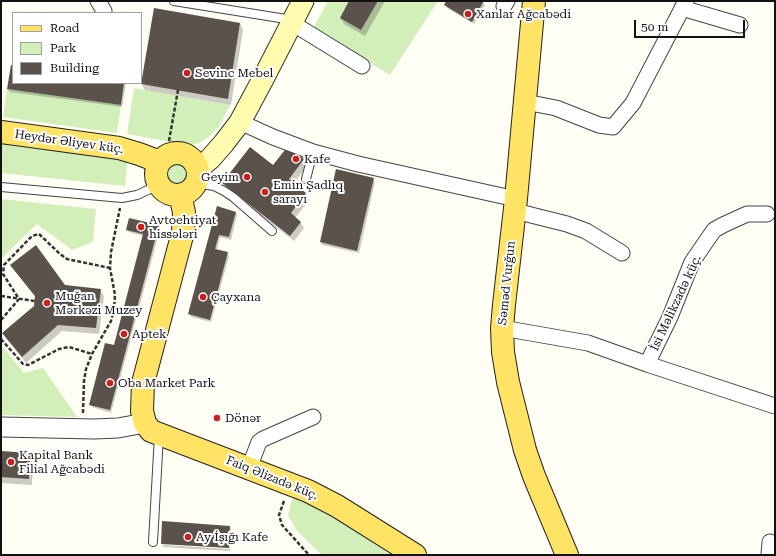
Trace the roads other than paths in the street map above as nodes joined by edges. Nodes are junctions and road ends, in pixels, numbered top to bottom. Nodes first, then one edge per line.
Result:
1 (174, 1) edge
2 (303, 1) edge
3 (534, 1) edge
4 (684, 4) edge
5 (292, 23) junction
6 (740, 25) dead end
7 (362, 66) dead end
8 (525, 102) junction
9 (240, 122) junction
10 (1, 132) edge
11 (313, 152) junction
12 (160, 162) junction
13 (306, 179) dead end
14 (192, 182) junction
15 (159, 185) junction
16 (1, 186) edge
17 (516, 205) junction
18 (767, 214) dead end
19 (272, 231) dead end
20 (622, 253) dead end
21 (502, 328) junction
22 (647, 364) junction
23 (775, 406) edge
24 (313, 417) dead end
25 (1, 427) edge
26 (152, 429) junction
27 (249, 468) junction
28 (153, 542) dead end
29 (562, 549) edge
30 (416, 555) edge

1 - 5 lane
2 - 5 main road
3 - 8 main road, Səməd Vurğun
4 - 6 street
4 - 8 street
5 - 7 street
5 - 9 main road
8 - 17 main road, Səməd Vurğun
9 - 11 street
9 - 14 main road
10 - 12 main road, Heydər Əliyev küç.
11 - 13 lane
11 - 17 street
12 - 14 main road
12 - 15 main road
14 - 15 main road
14 - 19 lane
14 - 26 main road
15 - 16 lane
17 - 20 street
17 - 21 main road, Səməd Vurğun
18 - 22 street, İsi Məlikzadə küç.
21 - 22 street, İsi Məlikzadə küç.
21 - 29 main road, Səməd Vurğun
22 - 23 street, İsi Məlikzadə küç.
24 - 27 street
25 - 26 street
26 - 27 main road, Faiq Əlizadə küç.
26 - 28 lane
27 - 30 main road, Faiq Əlizadə küç.

